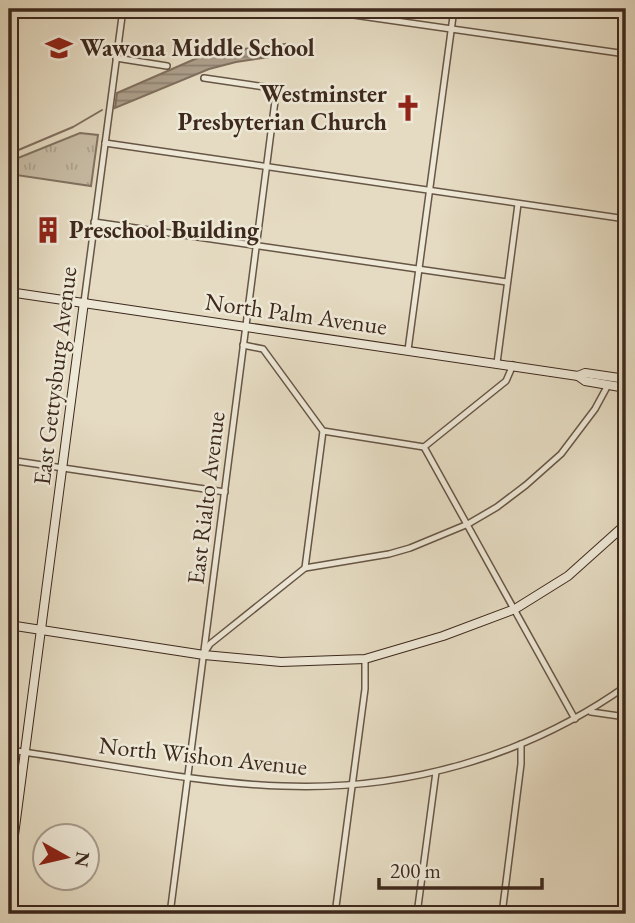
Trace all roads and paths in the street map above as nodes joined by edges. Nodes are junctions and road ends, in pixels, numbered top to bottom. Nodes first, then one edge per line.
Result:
1 (123, 9) edge
2 (312, 9) edge
3 (454, 9) edge
4 (452, 29) junction
5 (626, 54) edge
6 (116, 58) junction
7 (167, 66) dead end
8 (204, 78) dead end
9 (105, 143) junction
10 (268, 166) junction
11 (430, 190) junction
12 (518, 204) junction
13 (626, 219) edge
14 (94, 222) junction
15 (257, 245) junction
16 (419, 269) junction
17 (507, 282) junction
18 (9, 292) edge
19 (84, 302) junction
20 (246, 327) junction
21 (243, 345) junction
22 (408, 350) junction
23 (497, 363) junction
24 (513, 365) junction
25 (578, 376) junction
26 (626, 379) edge
27 (608, 385) junction
28 (626, 388) edge
29 (323, 431) junction
30 (424, 447) junction
31 (9, 460) edge
32 (62, 468) junction
33 (225, 492) junction
34 (468, 524) junction
35 (626, 524) edge
36 (305, 568) junction
37 (515, 609) junction
38 (9, 625) edge
39 (42, 629) junction
40 (204, 654) junction
41 (365, 659) junction
42 (626, 686) edge
43 (590, 712) junction
44 (626, 717) edge
45 (575, 719) junction
46 (521, 744) junction
47 (9, 750) edge
48 (26, 752) junction
49 (436, 772) junction
50 (187, 776) junction
51 (352, 785) junction
52 (9, 873) edge
53 (170, 914) edge
54 (335, 914) edge
55 (417, 914) edge
56 (502, 914) edge

1 - 6 street, East Gettysburg Avenue
2 - 4 street
3 - 4 street
4 - 5 street
4 - 11 street
6 - 7 street
6 - 9 street, East Gettysburg Avenue
8 - 10 street, East Rialto Avenue
9 - 10 street
9 - 14 street, East Gettysburg Avenue
10 - 11 street
10 - 15 street, East Rialto Avenue
11 - 12 street
11 - 16 street
12 - 13 street
12 - 17 street
14 - 15 street
14 - 19 street, East Gettysburg Avenue
15 - 16 street
15 - 20 street, East Rialto Avenue
16 - 17 street
16 - 22 street
17 - 23 street
18 - 19 street, North Palm Avenue
19 - 20 street, North Palm Avenue
19 - 32 street, East Gettysburg Avenue
20 - 21 street, East Rialto Avenue
20 - 22 street, North Palm Avenue
21 - 29 street
21 - 33 street, East Rialto Avenue
22 - 23 street, North Palm Avenue
23 - 24 street, North Palm Avenue
24 - 25 street, North Palm Avenue
24 - 30 street
25 - 26 street, North Palm Avenue
25 - 27 street, North Palm Avenue
27 - 28 street, North Palm Avenue
27 - 34 street
29 - 30 street
29 - 36 street
30 - 34 street
31 - 32 street
32 - 33 street
32 - 39 street, East Gettysburg Avenue
33 - 40 street, East Rialto Avenue
34 - 36 street
34 - 37 street
35 - 37 street
36 - 40 street
37 - 41 street
37 - 45 street
38 - 39 street
39 - 40 street
39 - 48 street, East Gettysburg Avenue
40 - 41 street
40 - 50 street, East Rialto Avenue
41 - 51 street
42 - 43 street, North Wishon Avenue
43 - 44 street
43 - 45 street, North Wishon Avenue
45 - 46 street, North Wishon Avenue
46 - 49 street, North Wishon Avenue
46 - 56 street
47 - 48 street, North Wishon Avenue
48 - 50 street, North Wishon Avenue
48 - 52 street, East Gettysburg Avenue
49 - 51 street, North Wishon Avenue
49 - 55 street
50 - 51 street, North Wishon Avenue
50 - 53 street, East Rialto Avenue
51 - 54 street

